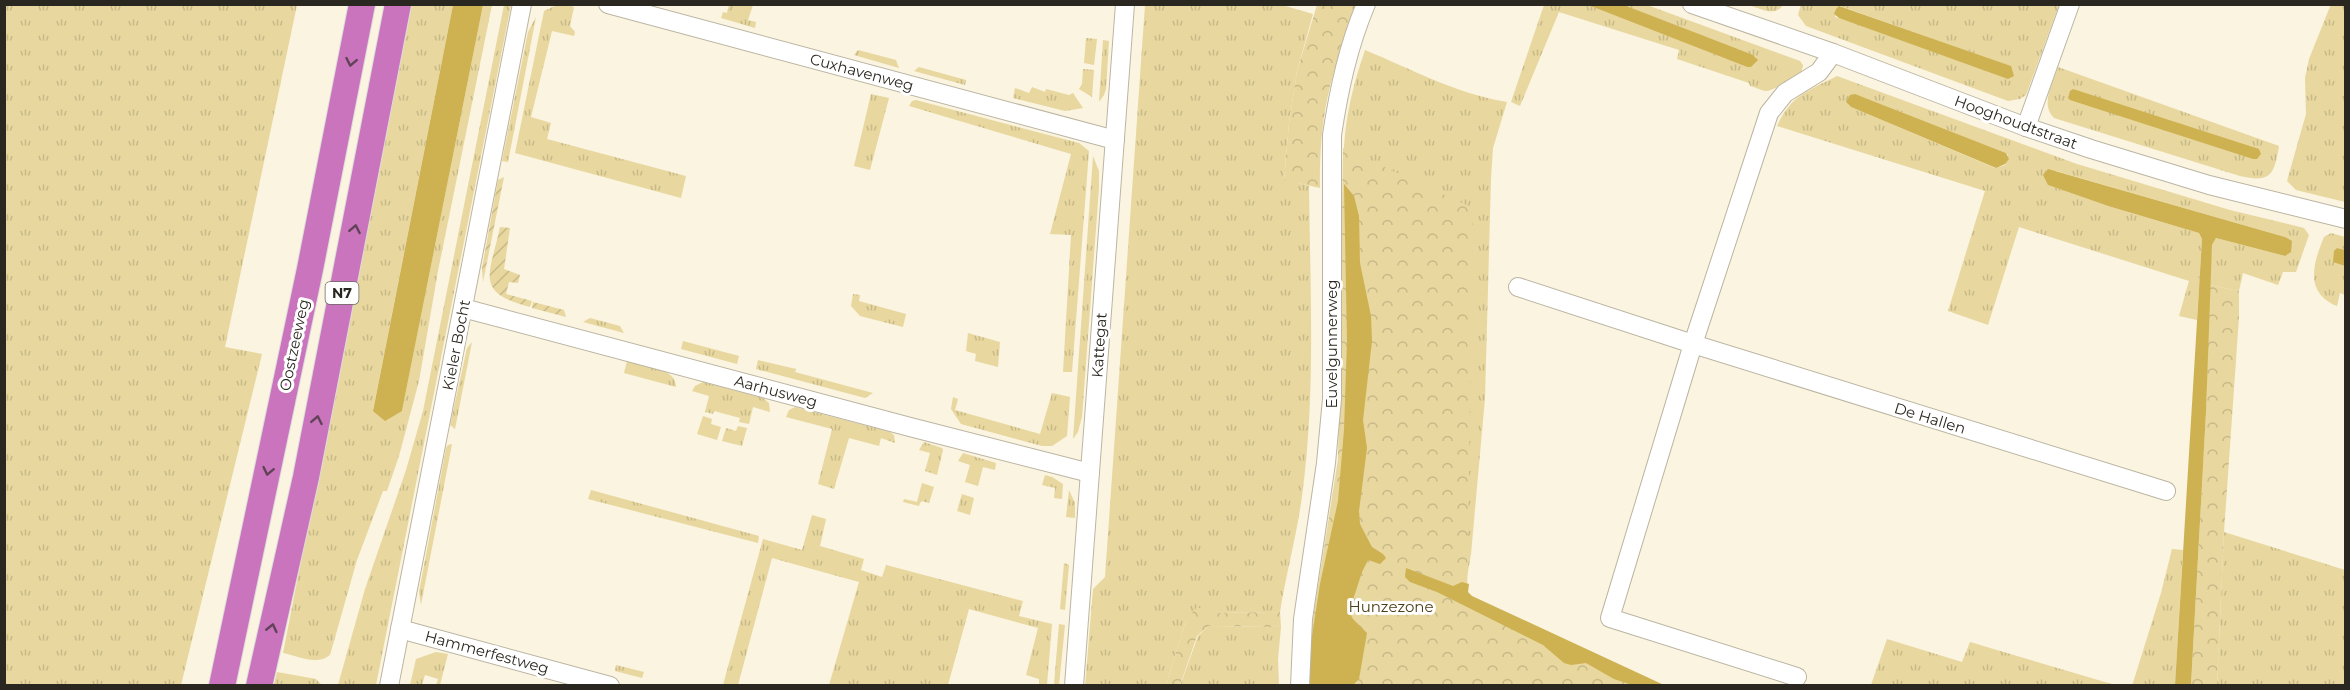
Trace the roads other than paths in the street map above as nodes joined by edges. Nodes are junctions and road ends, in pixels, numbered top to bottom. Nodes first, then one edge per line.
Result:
1 (362, 4) edge
2 (398, 4) edge
3 (522, 4) edge
4 (608, 4) edge
5 (1125, 4) edge
6 (1366, 4) edge
7 (1692, 4) edge
8 (2070, 4) edge
9 (1833, 53) junction
10 (2026, 127) junction
11 (1115, 140) junction
12 (2346, 219) edge
13 (1518, 287) dead end
14 (463, 308) junction
15 (1693, 344) junction
16 (1090, 473) junction
17 (2166, 491) dead end
18 (240, 607) junction
19 (400, 629) junction
20 (1797, 677) dead end
21 (210, 686) edge
22 (222, 686) edge
23 (259, 686) edge
24 (388, 686) edge
25 (610, 686) edge
26 (1074, 686) edge
27 (1300, 686) edge

1 -> 18 highway, Oostzeeweg / N7
23 -> 2 highway, N7
3 - 14 street, Kieler Bocht
4 - 11 street, Cuxhavenweg
5 - 11 street, Kattegat
6 - 27 street, Euvelgunnerweg
7 - 9 street, Hooghoudtstraat
8 - 10 street
9 - 10 street, Hooghoudtstraat
9 - 15 street
10 - 12 street, Hooghoudtstraat
11 - 16 street, Kattegat
13 - 15 street, De Hallen
14 - 16 street, Aarhusweg
14 - 19 street, Kieler Bocht
15 - 17 street, De Hallen
15 - 20 street
16 - 26 street, Kattegat
18 - 21 highway, N7
18 - 22 highway, Oostzeeweg / N7
19 - 24 street, Kieler Bocht
19 - 25 street, Hammerfestweg

